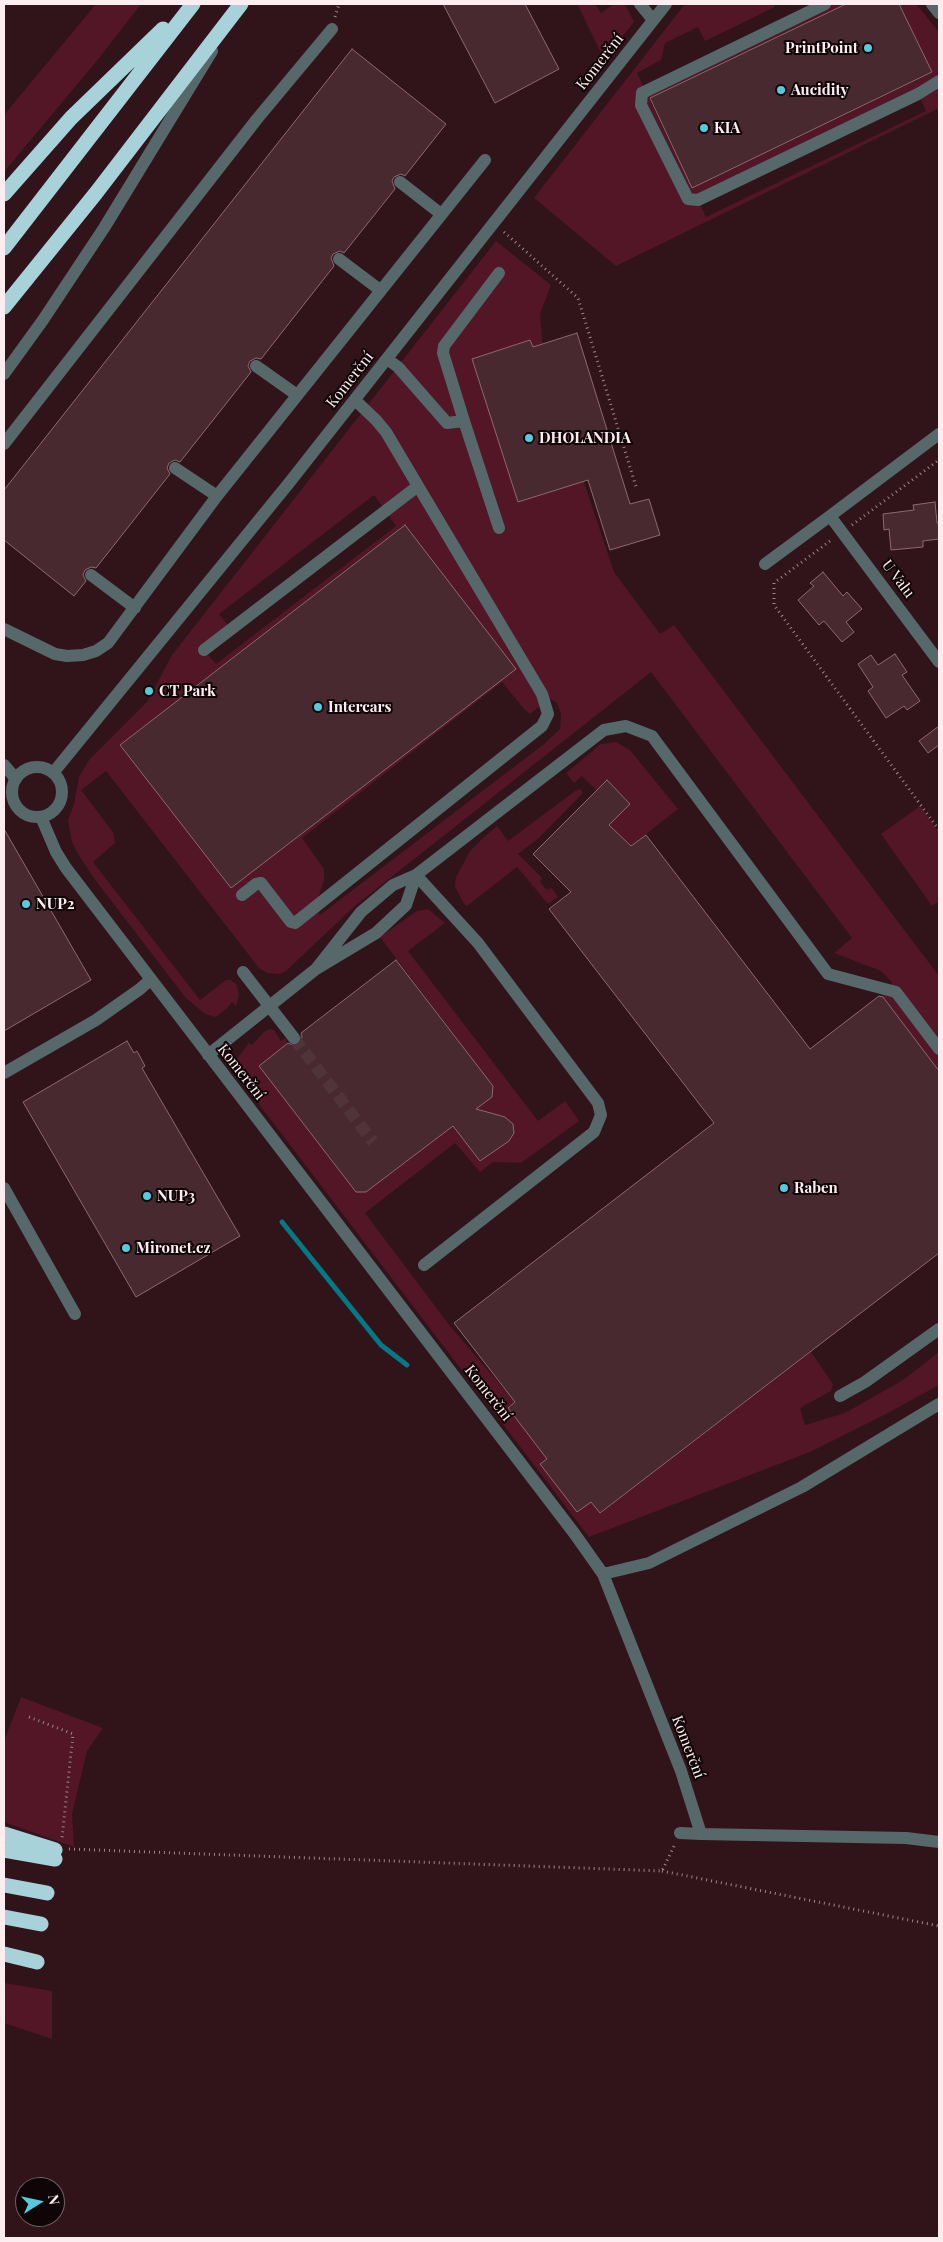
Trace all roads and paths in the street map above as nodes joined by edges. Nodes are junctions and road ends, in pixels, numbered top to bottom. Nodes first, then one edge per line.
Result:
1 (191, 4) edge
2 (241, 4) edge
3 (640, 4) edge
4 (666, 4) edge
5 (825, 4) edge
6 (932, 4) edge
7 (939, 13) edge
8 (653, 20) junction
9 (332, 29) dead end
10 (939, 81) edge
11 (485, 160) dead end
12 (400, 182) dead end
13 (4, 194) edge
14 (442, 214) junction
15 (494, 224) junction
16 (4, 248) edge
17 (339, 259) dead end
18 (498, 273) dead end
19 (380, 290) junction
20 (4, 306) edge
21 (387, 359) junction
22 (256, 366) dead end
23 (4, 374) edge
24 (297, 395) junction
25 (355, 400) junction
26 (464, 422) junction
27 (939, 434) edge
28 (4, 444) edge
29 (939, 460) edge
30 (175, 468) dead end
31 (418, 486) junction
32 (637, 490) dead end
33 (217, 496) junction
34 (830, 516) junction
35 (500, 528) dead end
36 (842, 532) junction
37 (765, 564) dead end
38 (91, 575) dead end
39 (135, 608) junction
40 (4, 629) edge
41 (204, 650) dead end
42 (939, 662) edge
43 (4, 765) edge
44 (53, 773) junction
45 (16, 779) junction
46 (41, 817) junction
47 (939, 830) edge
48 (416, 875) junction
49 (242, 895) dead end
50 (316, 969) junction
51 (243, 972) dead end
52 (150, 980) junction
53 (268, 1006) junction
54 (294, 1038) tunnel mouth
55 (939, 1049) edge
56 (208, 1055) junction
57 (4, 1073) edge
58 (4, 1188) edge
59 (424, 1265) dead end
60 (75, 1314) dead end
61 (939, 1329) edge
62 (840, 1396) dead end
63 (939, 1404) edge
64 (603, 1574) junction
65 (29, 1717) dead end
66 (680, 1833) joint
67 (4, 1834) edge
68 (701, 1834) junction
69 (939, 1842) edge
70 (4, 1850) edge
71 (57, 1852) junction
72 (662, 1871) junction
73 (4, 1885) edge
74 (47, 1893) dead end
75 (4, 1917) edge
76 (42, 1924) dead end
77 (939, 1926) edge
78 (4, 1956) edge
79 (37, 1962) dead end

1 - 13 highway
1 - 16 highway
2 - 20 highway
2 - 23 street
3 - 8 street
4 - 8 street, Komerční
5 - 10 street
6 - 7 street
8 - 15 street, Komerční
9 - 28 street
11 - 14 street
12 - 14 street
14 - 19 street
15 - 21 street, Komerční
15 - 32 path
17 - 19 street
18 - 26 street
19 - 24 street
21 - 25 street, Komerční
21 - 26 street
22 - 24 street
24 - 33 street
25 - 31 street
25 - 44 street, Komerční
26 - 35 street
27 - 34 street
29 - 36 path
30 - 33 street
31 - 41 street
31 - 49 street
33 - 39 street
34 - 36 street, U Valu
34 - 37 street
36 - 42 street, U Valu
36 - 47 path
38 - 39 street
39 - 40 street
43 - 45 street
44 - 45 street
44 - 46 street
45 - 46 street
46 - 52 street, Komerční
48 - 50 street
48 - 50 street
48 - 55 street
48 - 59 street
50 - 53 street
51 - 53 street
52 - 56 street, Komerční
52 - 57 street
53 - 54 street
53 - 56 street
56 - 64 street, Komerční
58 - 60 street
61 - 62 street
63 - 64 street
64 - 68 street, Komerční
65 - 71 path
66 - 68 street
66 - 72 path
67 - 71 highway
68 - 69 street
70 - 71 highway
71 - 72 path
72 - 77 path
73 - 74 highway
75 - 76 highway
78 - 79 highway

